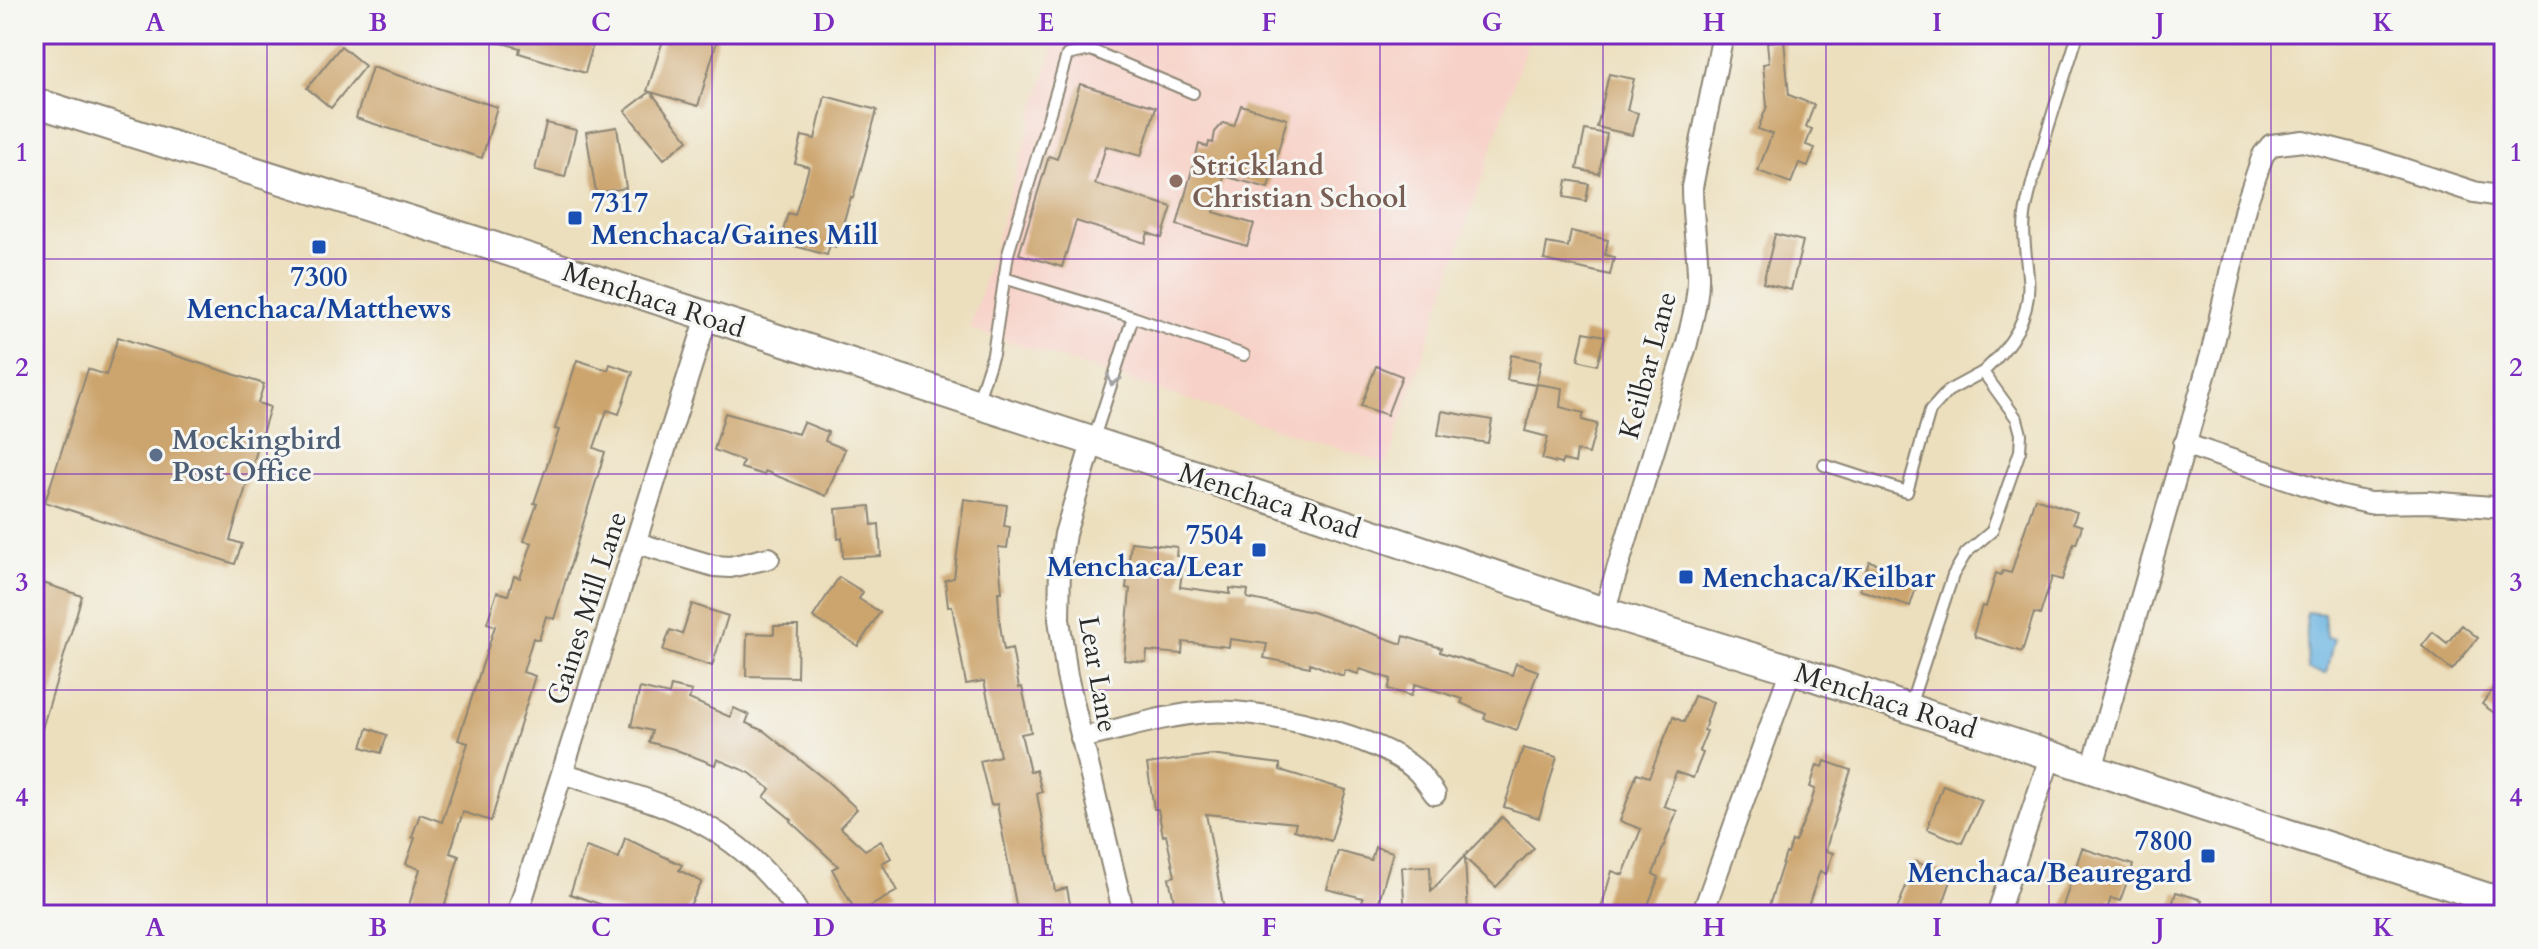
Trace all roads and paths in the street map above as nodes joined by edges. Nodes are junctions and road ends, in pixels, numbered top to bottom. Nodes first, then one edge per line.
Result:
1 (1723, 34) edge
2 (2078, 34) edge
3 (2491, 34) edge
4 (2504, 38) edge
5 (1193, 93) dead end
6 (34, 102) edge
7 (2504, 197) edge
8 (1004, 278) junction
9 (707, 317) junction
10 (1133, 317) junction
11 (1244, 355) dead end
12 (1983, 372) junction
13 (977, 405) junction
14 (1092, 443) junction
15 (2184, 444) junction
16 (1824, 465) dead end
17 (2504, 508) edge
18 (637, 543) junction
19 (769, 558) dead end
20 (1604, 612) junction
21 (1791, 669) junction
22 (1910, 708) junction
23 (1081, 738) junction
24 (2051, 755) junction
25 (2092, 769) junction
26 (562, 773) junction
27 (1435, 794) dead end
28 (2504, 903) edge
29 (517, 915) edge
30 (799, 915) edge
31 (1124, 915) edge
32 (1702, 915) edge
33 (1997, 915) edge

1 - 20 street, Keilbar Lane
2 - 12 lane
3 - 4 street
5 - 8 lane
6 - 9 main road, Menchaca Road
7 - 15 street
8 - 10 lane
8 - 13 lane
9 - 13 main road, Menchaca Road
9 - 18 street, Gaines Mill Lane
10 - 11 lane
10 -> 14 lane
12 - 16 lane
12 - 22 lane
13 - 14 main road, Menchaca Road
14 - 20 main road, Menchaca Road
14 - 23 street, Lear Lane
15 - 17 street
15 - 25 street
18 - 19 street
18 - 26 street, Gaines Mill Lane
20 - 21 main road, Menchaca Road
21 - 22 main road, Menchaca Road
21 - 32 street
22 - 24 main road, Menchaca Road
23 - 27 street
23 - 31 street, Lear Lane
24 - 25 main road, Menchaca Road
24 - 33 street
25 - 28 main road, Menchaca Road
26 - 29 street, Gaines Mill Lane
26 - 30 street

